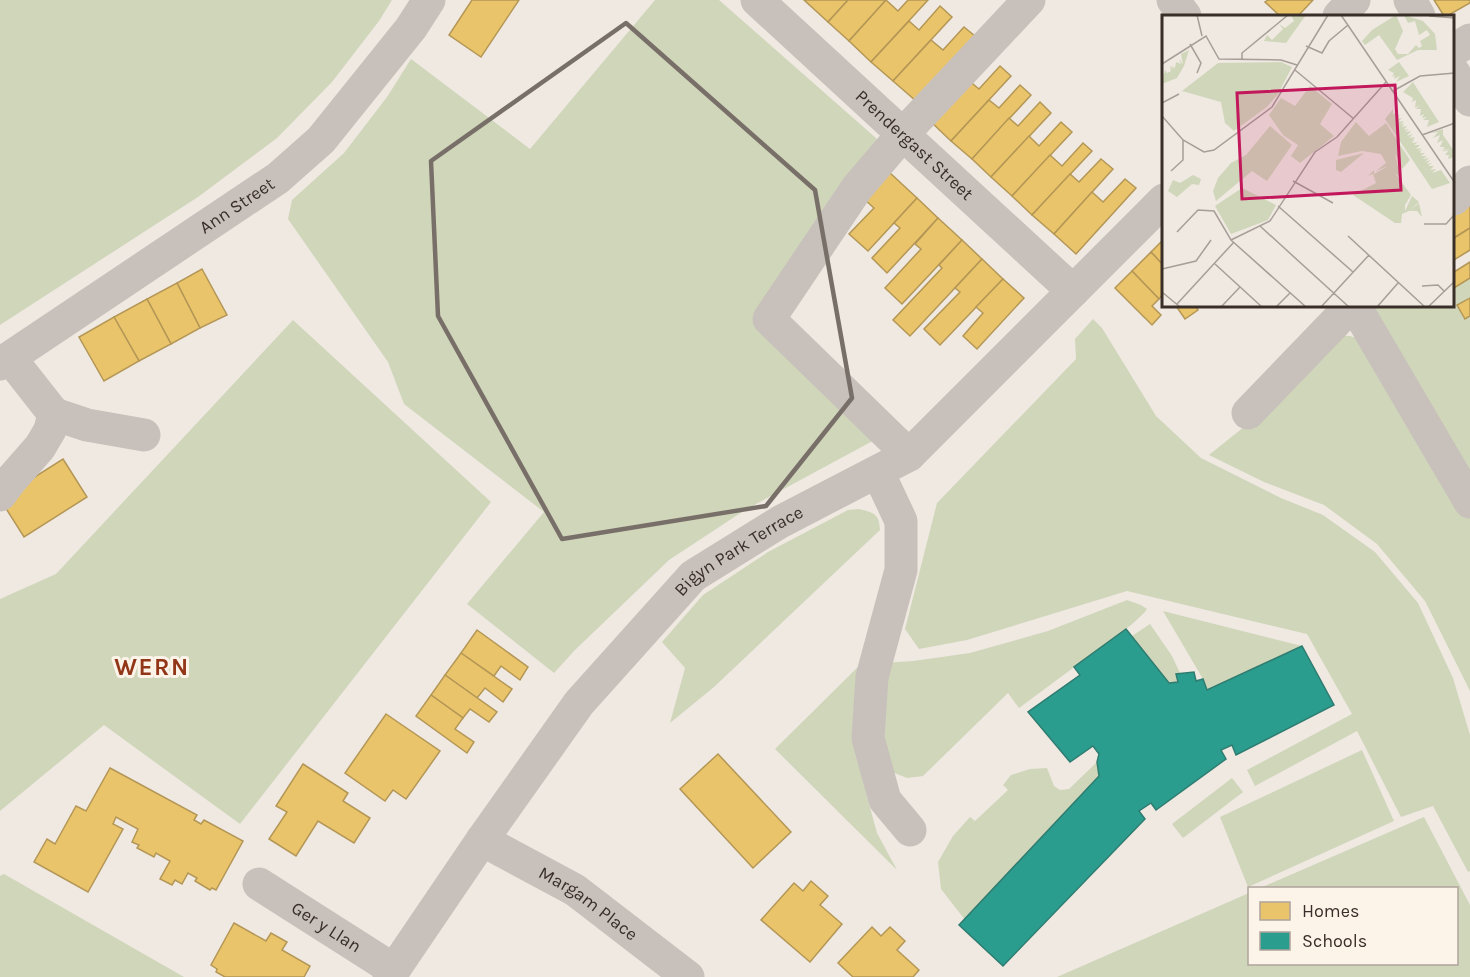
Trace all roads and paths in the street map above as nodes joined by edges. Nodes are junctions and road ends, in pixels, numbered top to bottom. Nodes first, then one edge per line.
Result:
1 (429, 0) edge
2 (757, 0) edge
3 (1029, 0) edge
4 (1173, 0) edge
5 (1354, 0) edge
6 (1410, 0) edge
7 (1184, 15) edge
8 (1340, 15) edge
9 (1418, 15) edge
10 (1470, 40) edge
11 (1455, 49) edge
12 (1455, 75) edge
13 (1470, 100) edge
14 (903, 134) junction
15 (1470, 182) edge
16 (1455, 198) edge
17 (1162, 202) edge
18 (1073, 291) junction
19 (1351, 308) edge
20 (1354, 308) edge
21 (5, 361) edge
22 (1248, 413) dead end
23 (54, 414) junction
24 (144, 435) dead end
25 (909, 455) junction
26 (875, 473) junction
27 (0, 495) edge
28 (1470, 502) edge
29 (910, 830) dead end
30 (482, 840) junction
31 (259, 884) dead end
32 (391, 973) edge
33 (688, 977) edge

1 - 21 street, Ann Street
2 - 14 street, Prendergast Street
3 - 14 street
4 - 7 street
5 - 8 street
6 - 9 street
10 - 11 street
12 - 13 street
14 - 18 street, Prendergast Street
14 - 25 street
15 - 16 street
17 - 18 street, Bigyn Park Terrace
18 - 25 street, Bigyn Park Terrace
19 - 22 street
20 - 28 street
21 - 23 street
23 - 24 street
23 - 27 street
25 - 26 street, Bigyn Park Terrace
26 - 29 street
26 - 30 street, Bigyn Park Terrace
30 - 32 street, Bigyn Park Terrace
30 - 33 street, Margam Place
31 - 32 street, Ger y Llan

